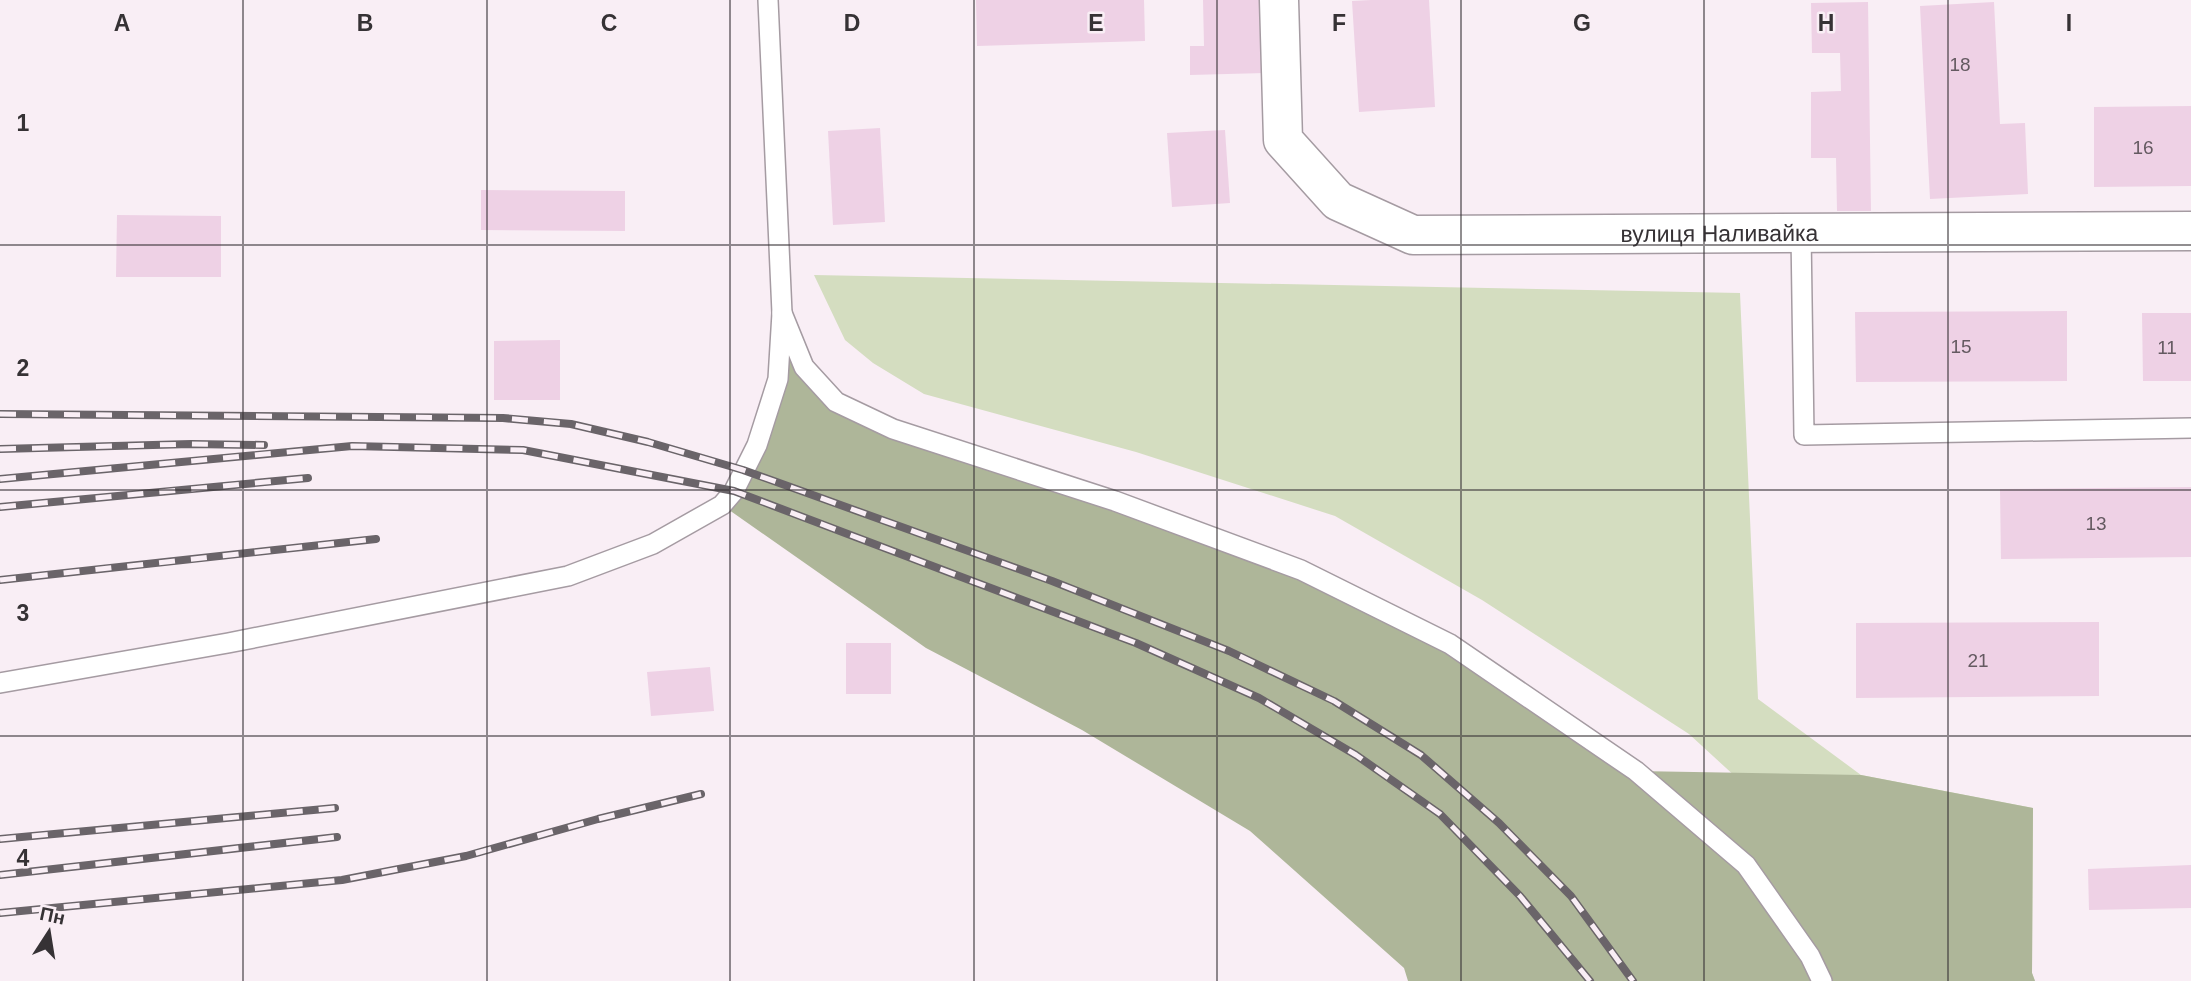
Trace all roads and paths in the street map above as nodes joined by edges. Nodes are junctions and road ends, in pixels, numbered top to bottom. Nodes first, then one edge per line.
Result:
1 (768, 0) edge
2 (1279, 0) edge
3 (2191, 231) edge
4 (1801, 233) junction
5 (782, 313) junction
6 (2191, 428) edge
7 (0, 683) edge
8 (1822, 981) edge

1 - 5 lane
2 - 4 street, вулиця Наливайка
3 - 4 street, вулиця Наливайка
4 - 6 lane
5 - 7 lane
5 - 8 lane

